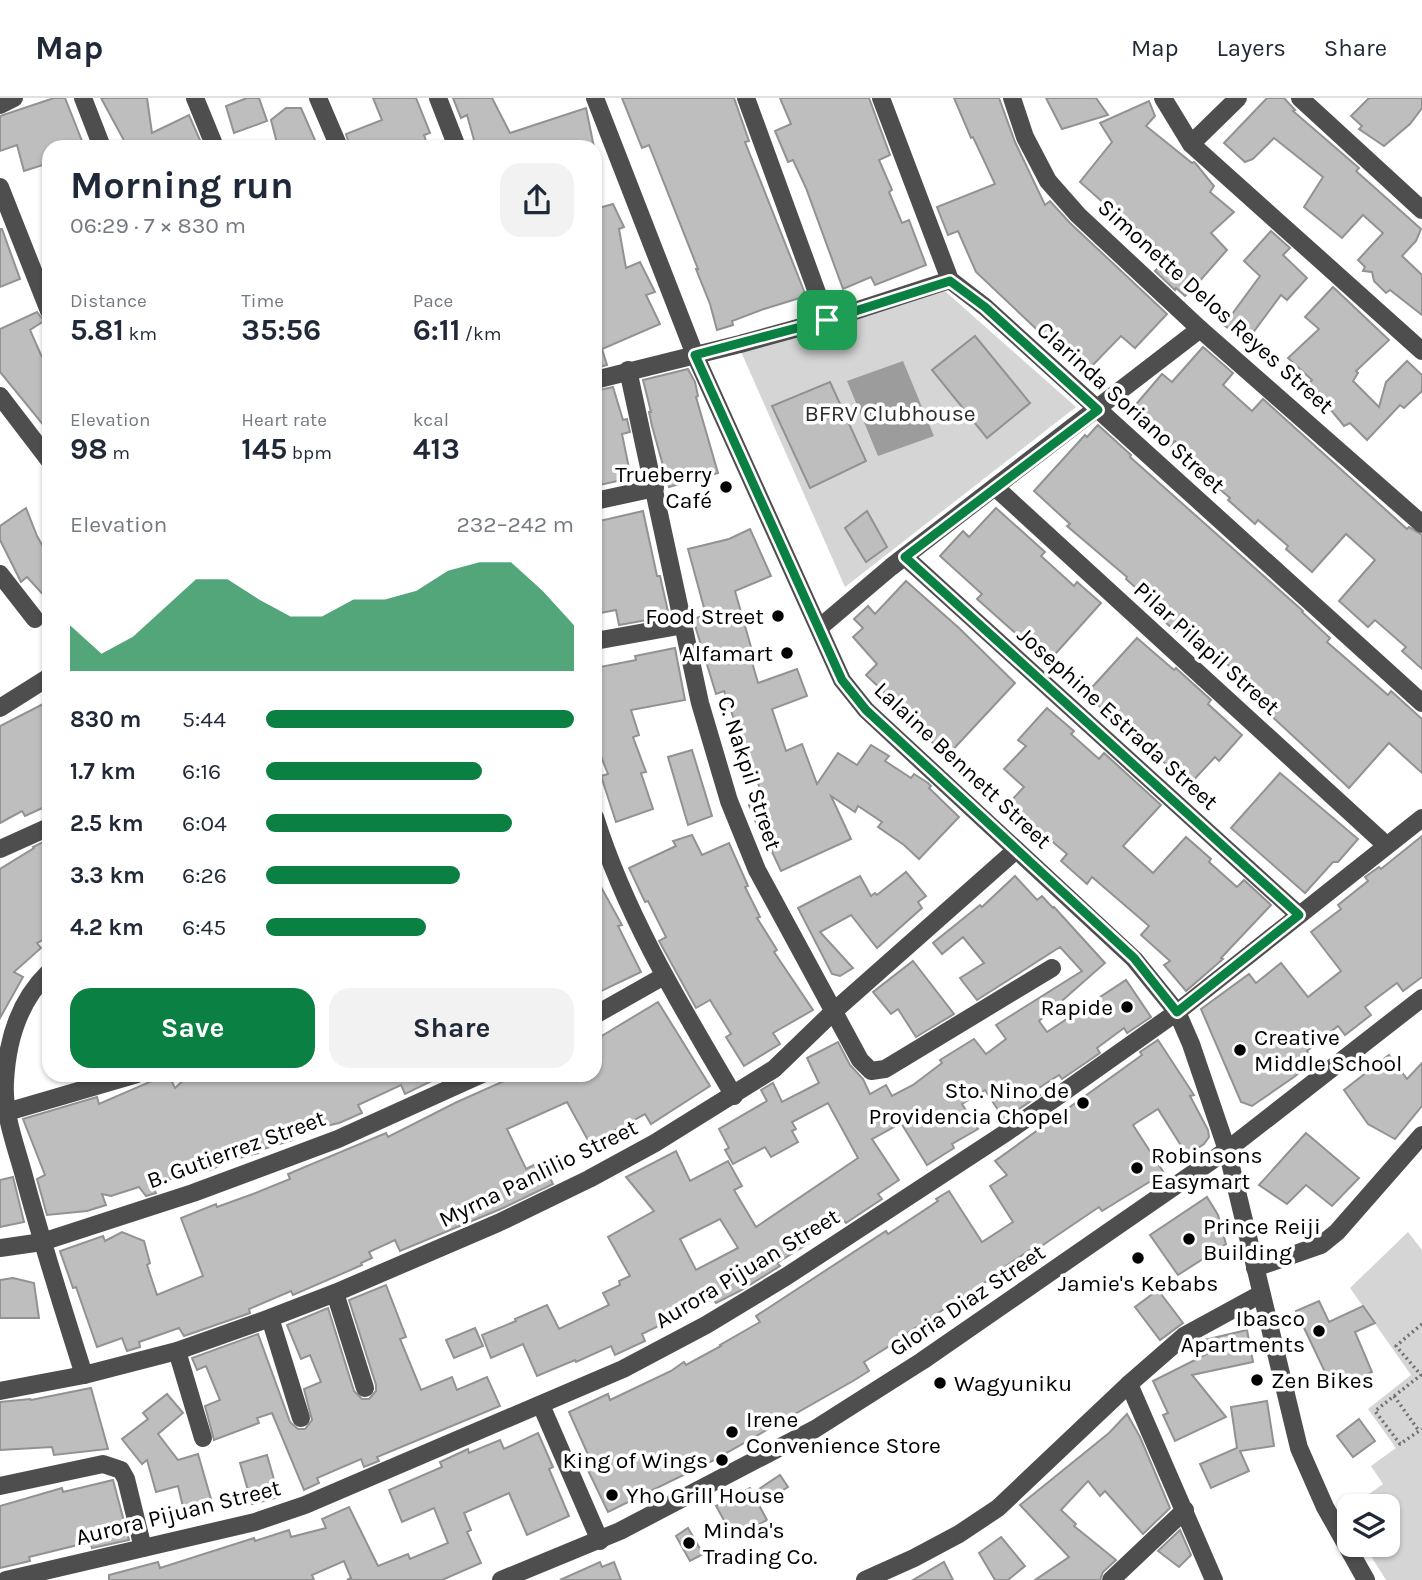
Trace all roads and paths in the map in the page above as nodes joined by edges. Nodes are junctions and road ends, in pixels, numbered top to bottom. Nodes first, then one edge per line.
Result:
1 (14, 98) edge
2 (83, 98) edge
3 (195, 98) edge
4 (318, 98) edge
5 (438, 98) edge
6 (595, 98) edge
7 (746, 98) edge
8 (881, 98) edge
9 (1012, 98) edge
10 (1163, 98) edge
11 (1238, 98) edge
12 (1300, 98) edge
13 (0, 105) edge
14 (99, 140) edge
15 (212, 140) edge
16 (336, 140) edge
17 (454, 140) edge
18 (1191, 144) junction
19 (0, 187) edge
20 (1422, 210) edge
21 (950, 281) junction
22 (42, 293) edge
23 (827, 320) junction
24 (1200, 329) junction
25 (1422, 351) edge
26 (695, 355) junction
27 (628, 370) junction
28 (602, 378) edge
29 (0, 396) edge
30 (1098, 410) junction
31 (42, 451) edge
32 (995, 487) junction
33 (655, 488) junction
34 (602, 499) edge
35 (1422, 524) edge
36 (905, 557) junction
37 (1, 576) edge
38 (35, 619) dead end
39 (684, 625) junction
40 (818, 628) junction
41 (602, 640) edge
42 (42, 681) edge
43 (1422, 703) edge
44 (0, 708) edge
45 (1422, 818) edge
46 (42, 830) edge
47 (1387, 845) junction
48 (0, 849) edge
49 (1016, 850) junction
50 (602, 862) edge
51 (1299, 915) junction
52 (1052, 968) dead end
53 (664, 976) junction
54 (42, 979) edge
55 (1422, 998) edge
56 (602, 1011) edge
57 (833, 1012) junction
58 (1177, 1012) junction
59 (110, 1082) edge
60 (464, 1082) edge
61 (734, 1096) junction
62 (3, 1113) edge
63 (1422, 1135) edge
64 (1227, 1150) junction
65 (42, 1242) junction
66 (0, 1248) edge
67 (1255, 1268) junction
68 (335, 1293) junction
69 (1261, 1294) junction
70 (270, 1318) junction
71 (1422, 1324) edge
72 (177, 1351) junction
73 (84, 1375) junction
74 (1129, 1384) junction
75 (365, 1388) dead end
76 (0, 1391) edge
77 (1394, 1396) junction
78 (541, 1405) junction
79 (300, 1418) dead end
80 (1421, 1430) edge
81 (203, 1438) dead end
82 (0, 1486) edge
83 (1185, 1510) junction
84 (600, 1541) junction
85 (143, 1548) junction
86 (507, 1579) edge
87 (6, 1580) edge
88 (865, 1580) edge
89 (1111, 1580) edge
90 (1214, 1580) edge
91 (1366, 1580) edge

1 - 13 street
2 - 14 street
3 - 15 street
4 - 16 street
5 - 17 street
6 - 26 street, Lalaine Bennett Street
7 - 23 street
8 - 21 street
9 - 24 street, Simonette Delos Reyes Street
10 - 18 street
11 - 18 street
12 - 20 street
18 - 25 street
19 - 22 street
21 - 23 street
21 - 30 street, Clarinda Soriano Street
23 - 26 street
24 - 30 street
24 - 35 street, Simonette Delos Reyes Street
26 - 27 street
26 - 40 street, Lalaine Bennett Street
27 - 28 street
27 - 33 street, C. Nakpil Street
29 - 31 street
30 - 32 street
30 - 43 street, Clarinda Soriano Street
32 - 36 street
32 - 47 street, Pilar Pilapil Street
33 - 34 street
33 - 39 street, C. Nakpil Street
36 - 40 street
36 - 51 street, Josephine Estrada Street
37 - 38 street
39 - 41 street
39 - 57 street, C. Nakpil Street
40 - 49 street, Lalaine Bennett Street
42 - 44 street
45 - 47 street, Aurora Pijuan Street
46 - 48 street
47 - 51 street, Aurora Pijuan Street
49 - 57 street, Myrna Panlilio Street
49 - 58 street, Lalaine Bennett Street
50 - 53 street
51 - 58 street, Aurora Pijuan Street
52 - 57 street, C. Nakpil Street
53 - 56 street
53 - 61 street
54 - 62 street
55 - 64 street, Gloria Diaz Street
57 - 61 street, Myrna Panlilio Street
58 - 64 street, Lalaine Bennett Street
58 - 78 street, Aurora Pijuan Street
59 - 62 street
60 - 65 street, B. Gutierrez Street
61 - 68 street, Myrna Panlilio Street
62 - 65 street
63 - 67 street
64 - 67 street, Lalaine Bennett Street
64 - 84 street, Gloria Diaz Street
65 - 66 street, B. Gutierrez Street
65 - 73 street
67 - 69 street, Lalaine Bennett Street
68 - 70 street, Myrna Panlilio Street
68 - 75 street
69 - 74 street
69 - 91 street, Lalaine Bennett Street
70 - 72 street, Myrna Panlilio Street
70 - 79 street
71 - 77 path
72 - 73 street, Myrna Panlilio Street
72 - 81 street
73 - 76 street, Myrna Panlilio Street
74 - 83 street
74 - 88 street
77 - 80 path
77 - 80 path
78 - 84 street
78 - 85 street, Aurora Pijuan Street
82 - 85 street
83 - 89 street
83 - 90 street
84 - 86 street, Gloria Diaz Street
85 - 87 street, Aurora Pijuan Street

